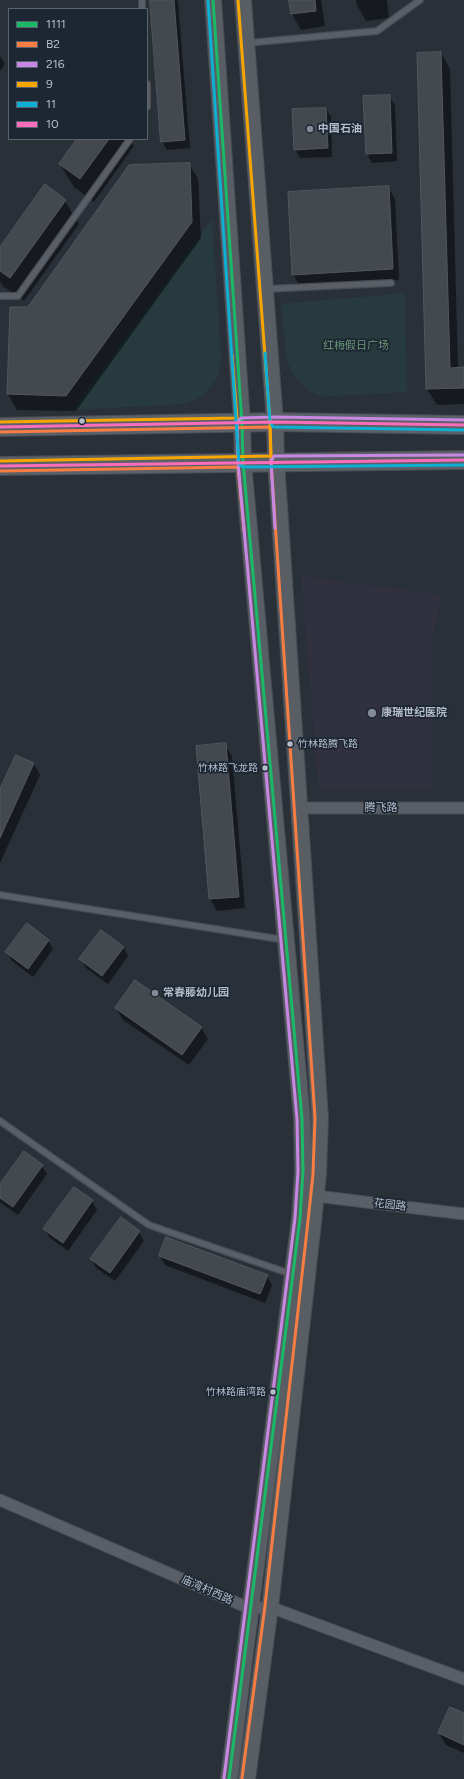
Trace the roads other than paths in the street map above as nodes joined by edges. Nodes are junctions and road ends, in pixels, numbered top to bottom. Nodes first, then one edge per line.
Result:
1 (214, 0) edge
2 (243, 0) edge
3 (420, 0) edge
4 (246, 43) junction
5 (129, 140) edge
6 (391, 283) dead end
7 (265, 289) junction
8 (0, 296) edge
9 (275, 422) junction
10 (242, 423) junction
11 (464, 425) edge
12 (0, 427) edge
13 (464, 460) edge
14 (243, 462) junction
15 (276, 462) junction
16 (0, 466) edge
17 (298, 808) junction
18 (464, 808) edge
19 (0, 895) edge
20 (285, 940) junction
21 (0, 1121) edge
22 (316, 1196) junction
23 (464, 1214) edge
24 (293, 1275) junction
25 (0, 1500) edge
26 (270, 1607) junction
27 (251, 1609) junction
28 (464, 1679) edge
29 (229, 1779) edge
30 (248, 1779) edge

1 - 10 main road
2 - 4 main road
3 - 4 lane
4 - 7 main road
5 - 8 lane
6 - 7 lane
7 - 9 main road
9 - 10 main road
9 - 11 main road
9 - 15 main road
10 - 12 main road
10 - 14 main road
13 - 15 main road
14 - 15 main road
14 - 16 main road
14 - 20 main road
15 - 17 main road
17 - 18 street, 腾飞路
17 - 22 main road
19 - 20 lane
20 - 24 main road
21 - 24 lane
22 - 23 street, 花园路
22 - 26 main road
24 - 27 main road
25 - 27 street, 庙湾村西路
26 - 27 street, 庙湾村西路
26 - 28 street, 庙湾村西路
26 - 30 main road
27 - 29 main road

